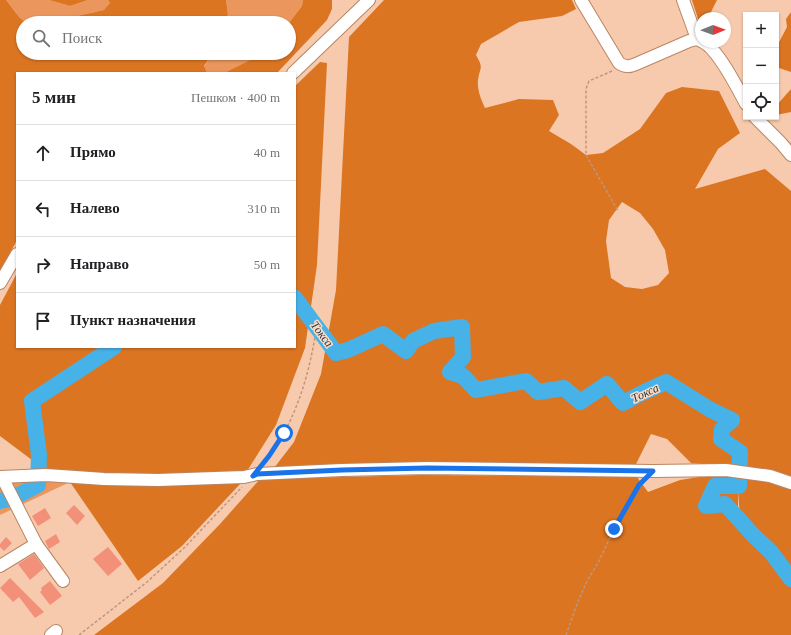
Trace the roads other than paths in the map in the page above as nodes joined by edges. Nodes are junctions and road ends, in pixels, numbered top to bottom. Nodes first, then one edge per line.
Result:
1 (369, 0) edge
2 (581, 0) edge
3 (683, 0) edge
4 (695, 29) edge
5 (695, 42) edge
6 (710, 48) edge
7 (294, 72) edge
8 (743, 99) edge
9 (758, 120) edge
10 (791, 155) edge
11 (16, 256) edge
12 (0, 283) edge
13 (1, 477) edge
14 (791, 483) edge
15 (36, 544) junction
16 (0, 566) edge
17 (63, 581) dead end

1 - 7 street
2 - 5 street
3 - 4 street
6 - 8 street
9 - 10 street
11 - 12 street
13 - 14 street
13 - 15 street
15 - 16 street
15 - 17 street

